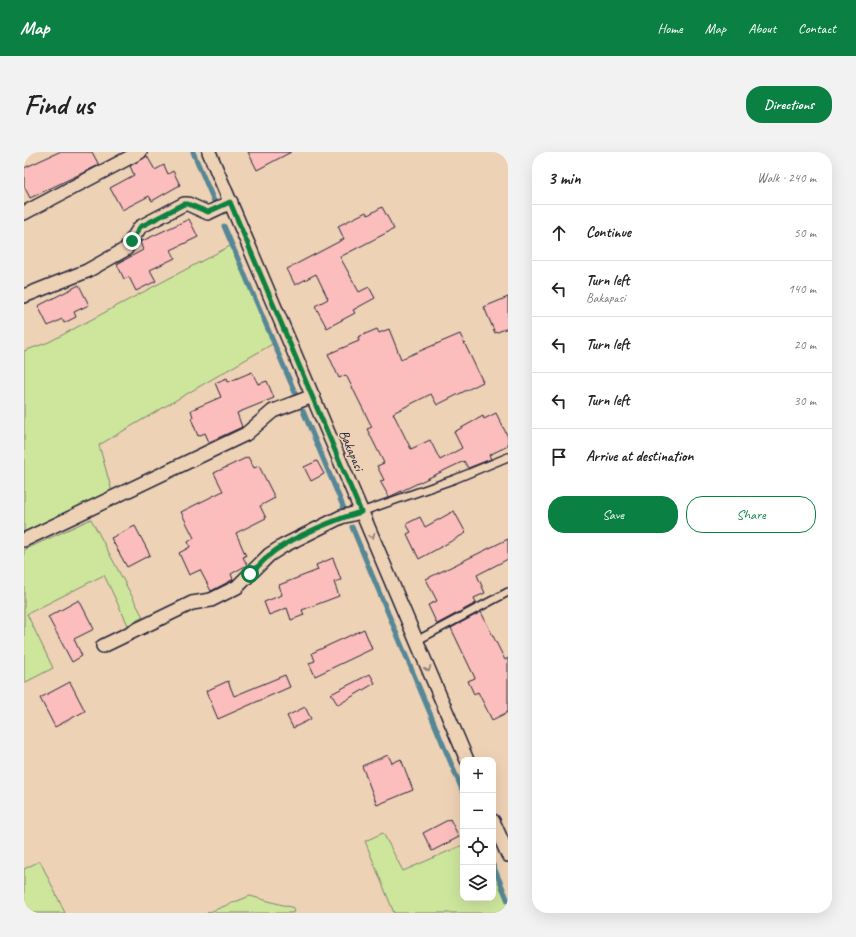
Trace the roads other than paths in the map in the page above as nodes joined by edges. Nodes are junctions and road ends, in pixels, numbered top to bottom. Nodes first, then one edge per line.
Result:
1 (140, 152) edge
2 (210, 152) edge
3 (230, 202) junction
4 (24, 213) edge
5 (24, 296) edge
6 (313, 396) junction
7 (508, 457) edge
8 (361, 512) junction
9 (24, 540) edge
10 (508, 592) edge
11 (416, 641) junction
12 (103, 646) dead end
13 (466, 757) edge
14 (496, 828) edge
15 (508, 855) edge

1 - 4 street
2 - 3 street, Bakapasi
3 - 5 street
3 - 6 street, Bakapasi
6 - 8 street, Bakapasi
6 - 9 street
7 - 8 lane
8 -> 11 street, Bakapasi
8 - 12 street
10 - 11 lane
11 -> 13 street, Bakapasi
14 - 15 street

